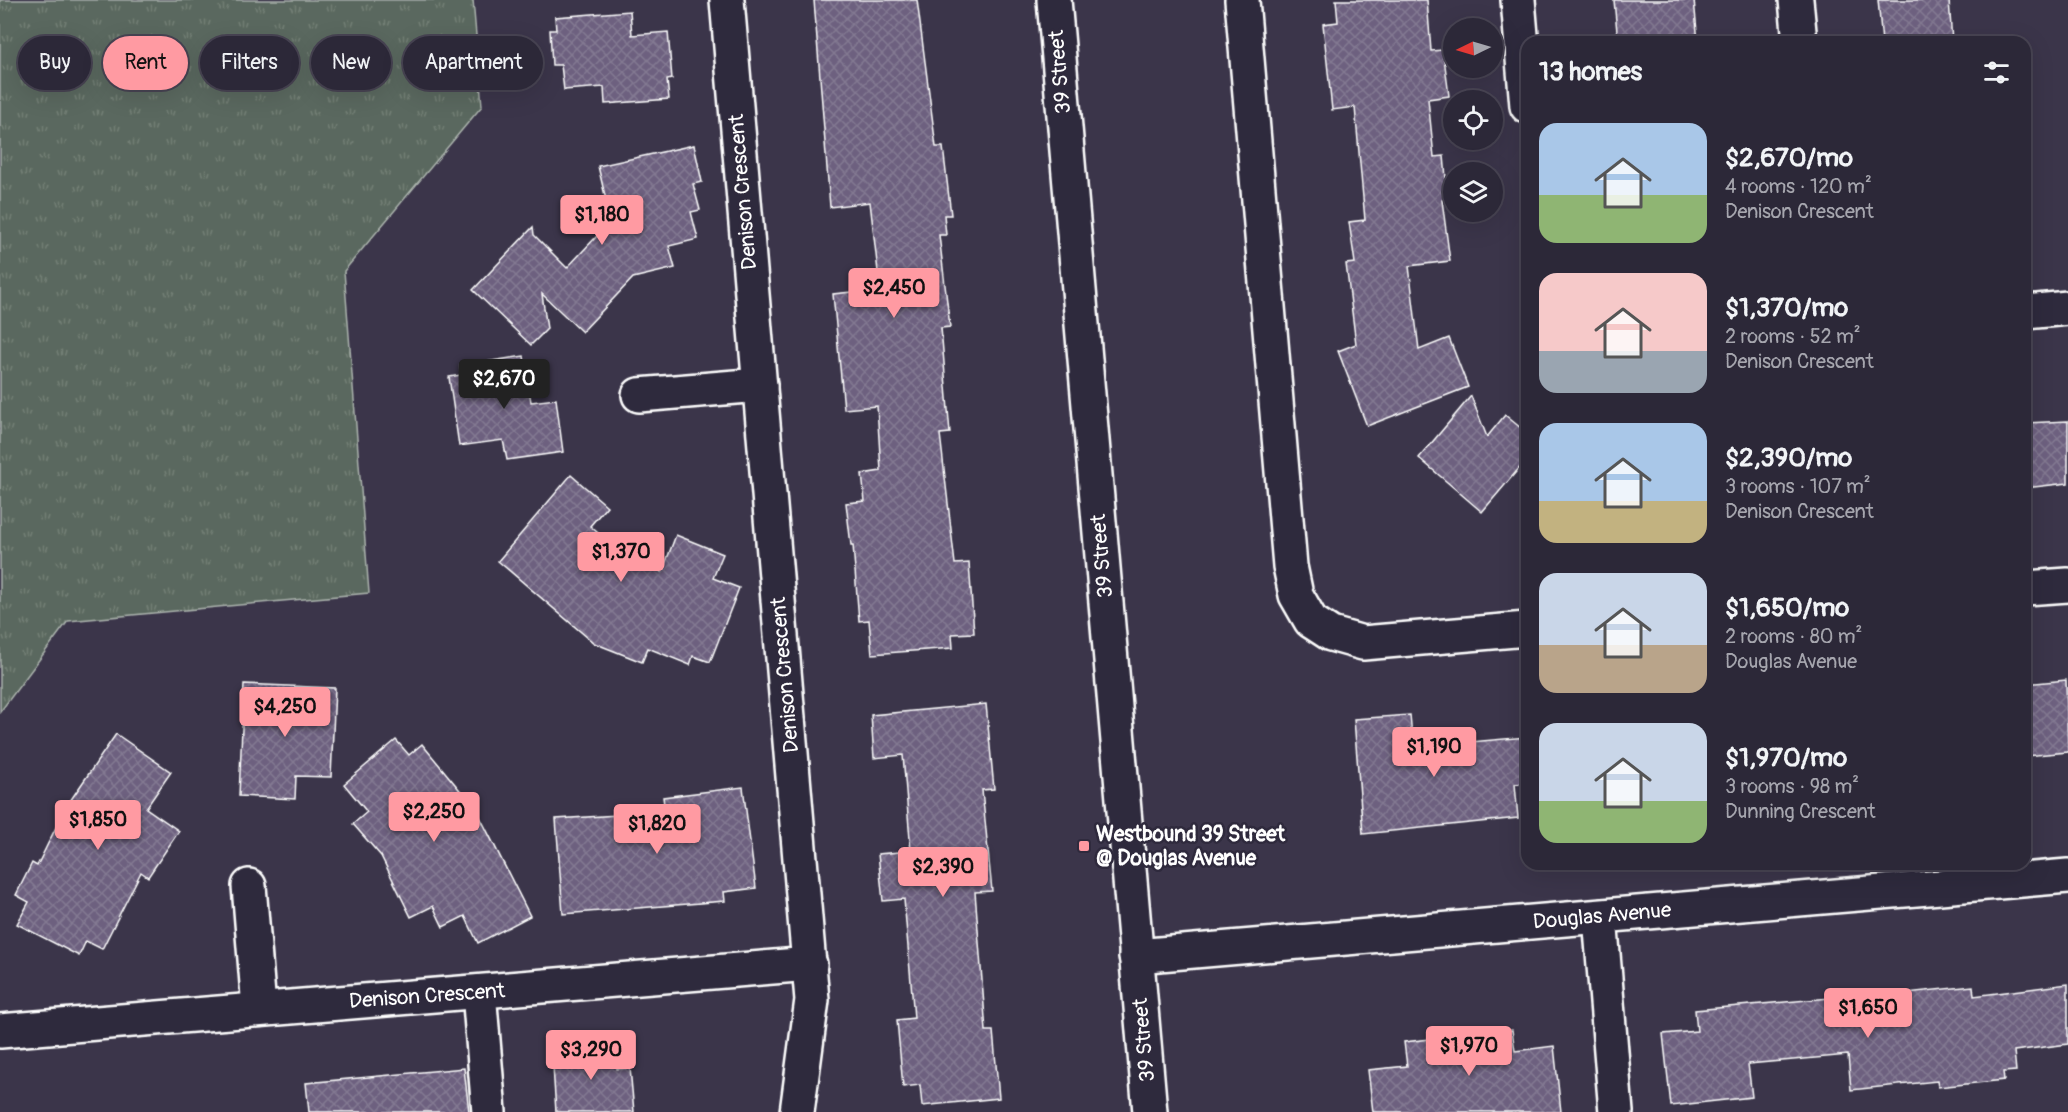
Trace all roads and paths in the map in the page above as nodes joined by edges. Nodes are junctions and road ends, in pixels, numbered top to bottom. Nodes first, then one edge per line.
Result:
1 (727, 0) edge
2 (1054, 0) edge
3 (1242, 0) edge
4 (1518, 0) edge
5 (1796, 0) edge
6 (1521, 36) edge
7 (1799, 36) edge
8 (2068, 308) edge
9 (2031, 311) edge
10 (760, 385) junction
11 (639, 395) dead end
12 (2068, 585) edge
13 (2031, 588) edge
14 (1521, 630) edge
15 (2068, 876) edge
16 (249, 886) dead end
17 (1600, 917) junction
18 (1136, 956) junction
19 (810, 964) junction
20 (479, 992) junction
21 (259, 1008) junction
22 (0, 1031) edge
23 (489, 1112) edge
24 (797, 1112) edge
25 (1150, 1112) edge
26 (1616, 1112) edge

1 - 10 street, Denison Crescent
2 - 18 street, 39 Street
3 - 14 street
4 - 6 street
5 - 7 street
8 - 9 street
10 - 11 street
10 - 19 street, Denison Crescent
12 - 13 street
15 - 17 street, Douglas Avenue
16 - 21 street
17 - 18 street, Douglas Avenue
17 - 26 street
18 - 25 street, 39 Street
19 - 20 street, Denison Crescent
19 - 24 street, Denison Crescent
20 - 21 street, Denison Crescent
20 - 23 street
21 - 22 street, Denison Crescent

